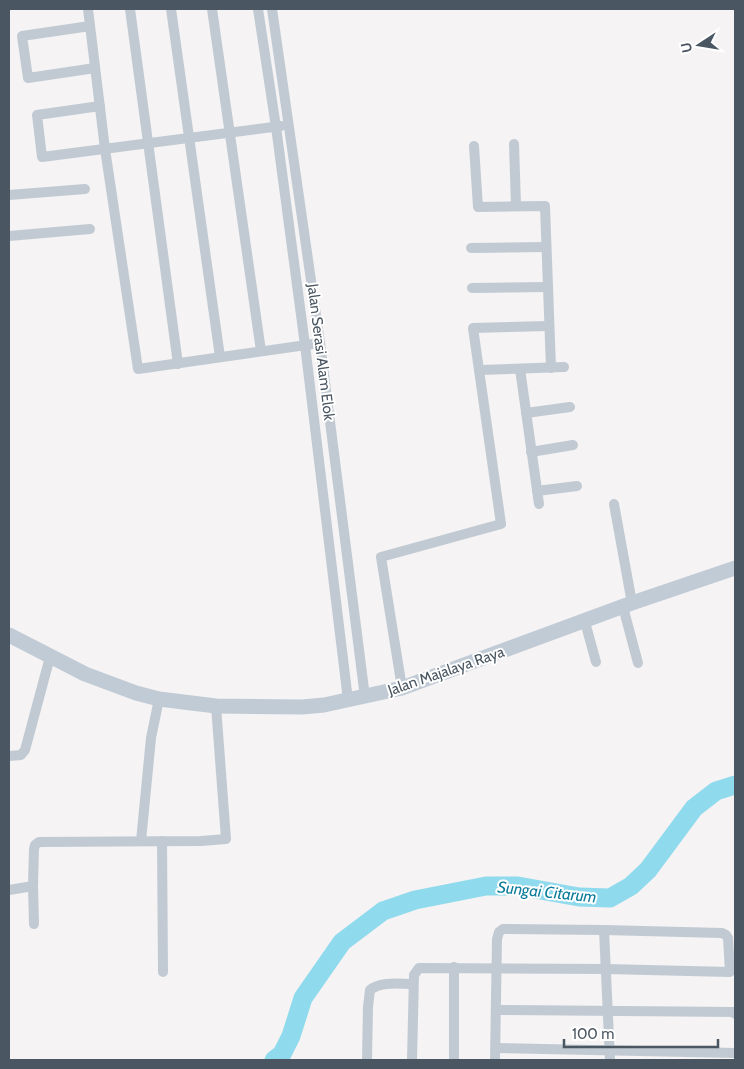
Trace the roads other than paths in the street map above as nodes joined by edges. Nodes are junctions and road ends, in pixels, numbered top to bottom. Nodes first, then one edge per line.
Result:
1 (88, 9) edge
2 (130, 9) edge
3 (171, 9) edge
4 (212, 9) edge
5 (258, 9) edge
6 (272, 9) edge
7 (90, 26) junction
8 (95, 68) junction
9 (100, 106) junction
10 (290, 125) junction
11 (276, 127) junction
12 (230, 133) junction
13 (188, 138) junction
14 (148, 143) junction
15 (514, 144) dead end
16 (474, 146) dead end
17 (106, 149) junction
18 (84, 189) dead end
19 (9, 194) edge
20 (516, 206) junction
21 (90, 229) dead end
22 (9, 236) edge
23 (546, 247) junction
24 (471, 248) dead end
25 (548, 287) junction
26 (472, 288) dead end
27 (549, 326) junction
28 (320, 343) junction
29 (305, 345) junction
30 (261, 352) junction
31 (220, 357) junction
32 (178, 364) junction
33 (564, 367) dead end
34 (551, 368) junction
35 (520, 369) junction
36 (479, 370) junction
37 (570, 407) dead end
38 (526, 413) junction
39 (573, 445) dead end
40 (531, 452) junction
41 (577, 486) dead end
42 (537, 492) junction
43 (539, 504) dead end
44 (614, 504) dead end
45 (735, 568) edge
46 (628, 605) junction
47 (585, 622) junction
48 (9, 635) edge
49 (359, 656) junction
50 (50, 657) junction
51 (343, 658) junction
52 (596, 662) dead end
53 (638, 663) dead end
54 (402, 688) junction
55 (365, 697) junction
56 (159, 699) junction
57 (348, 700) junction
58 (216, 706) junction
59 (9, 756) edge
60 (141, 840) junction
61 (162, 841) junction
62 (33, 886) junction
63 (9, 890) edge
64 (34, 924) dead end
65 (604, 930) junction
66 (454, 968) junction
67 (497, 968) junction
68 (606, 969) junction
69 (162, 972) dead end
70 (413, 984) junction
71 (496, 1010) junction
72 (608, 1011) junction
73 (735, 1014) edge
74 (496, 1048) junction
75 (735, 1053) edge
76 (610, 1055) edge
77 (367, 1060) edge
78 (412, 1060) edge
79 (454, 1060) edge
80 (495, 1060) edge

1 - 7 street
2 - 14 street
3 - 13 street
4 - 12 street
5 - 11 street, Jalan Serasi Alam Elok
6 - 10 street, Jalan Serasi Alam Elok
7 - 8 street
7 - 8 street
8 - 9 street
9 - 17 street
9 - 17 street
10 - 11 street
10 - 28 street, Jalan Serasi Alam Elok
11 - 12 street
11 - 29 street, Jalan Serasi Alam Elok
12 - 13 street
12 - 30 street
13 - 14 street
13 - 31 street
14 - 17 street
14 - 32 street
15 - 20 street
16 - 20 street
17 - 32 street
18 - 19 street
20 - 23 street
21 - 22 street
23 - 24 street
23 - 25 street
25 - 26 street
25 - 27 street
27 - 34 street
27 - 36 street
28 - 29 street
28 - 49 street, Jalan Serasi Alam Elok
29 - 30 street
29 - 51 street, Jalan Serasi Alam Elok
30 - 31 street
31 - 32 street
33 - 34 street
34 - 35 street
35 - 36 street
35 - 38 street
36 - 54 street
37 - 38 street
38 - 40 street
39 - 40 street
40 - 42 street
41 - 42 street
42 - 43 street
44 - 46 street
45 - 46 street, Jalan Majalaya Raya
46 - 47 street, Jalan Majalaya Raya
46 - 53 street
47 - 52 street
47 - 54 street, Jalan Majalaya Raya
48 - 50 street, Jalan Majalaya Raya
49 - 51 street
49 - 55 street, Jalan Serasi Alam Elok
50 - 56 street, Jalan Majalaya Raya
50 - 59 street
51 - 57 street, Jalan Serasi Alam Elok
54 - 55 street, Jalan Majalaya Raya
55 - 57 street, Jalan Majalaya Raya
56 - 58 street, Jalan Majalaya Raya
56 - 60 street
57 - 58 street, Jalan Majalaya Raya
58 - 61 street
60 - 61 street
60 - 62 street
61 - 69 street
62 - 63 street
62 - 64 street
65 - 67 street
65 - 68 street
65 - 68 street
66 - 67 street
66 - 70 street
66 - 79 street
67 - 68 street
67 - 71 street
68 - 72 street
70 - 77 street
70 - 78 street
71 - 72 street
71 - 74 street
72 - 73 street
72 - 76 street
74 - 76 street
74 - 80 street
75 - 76 street

